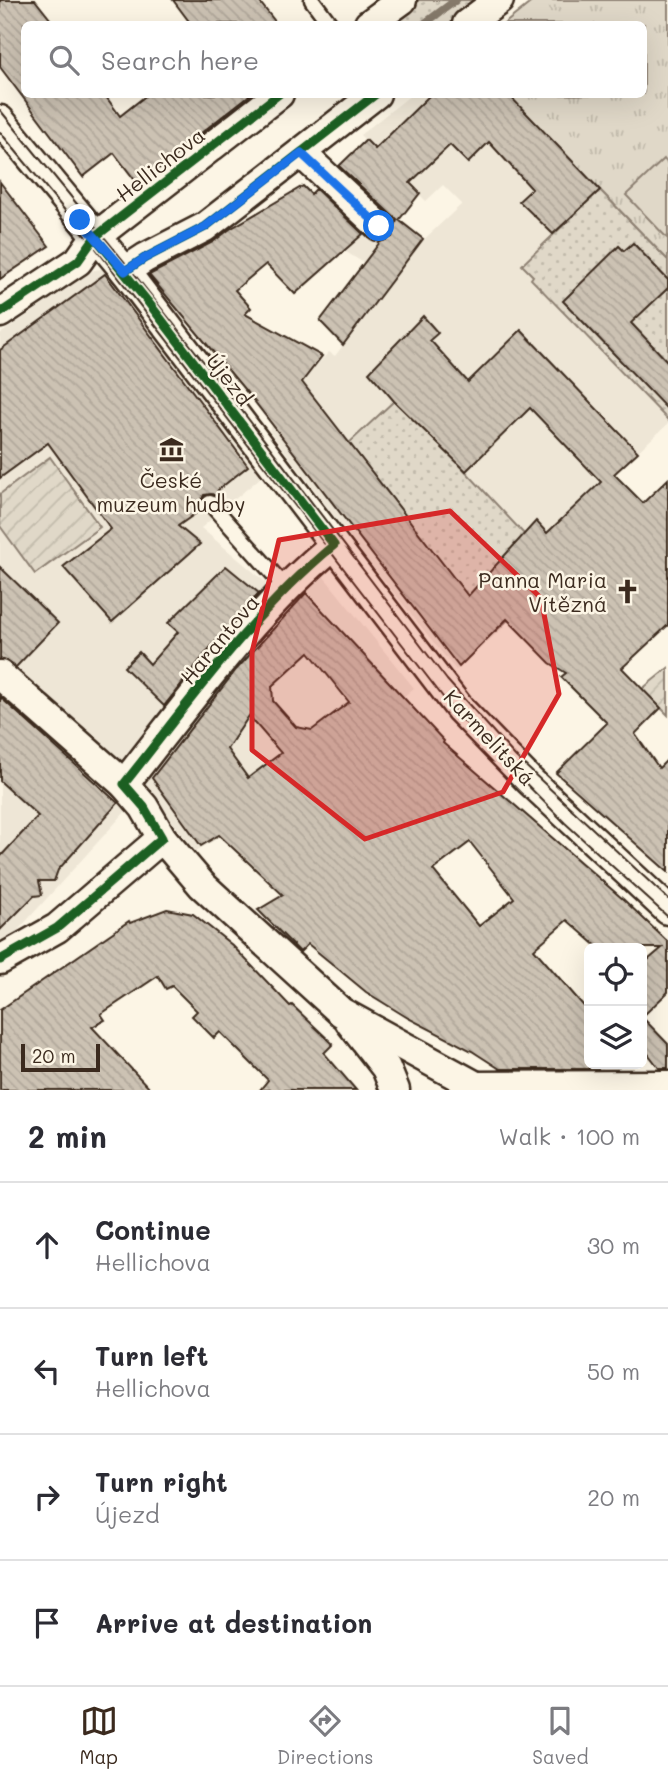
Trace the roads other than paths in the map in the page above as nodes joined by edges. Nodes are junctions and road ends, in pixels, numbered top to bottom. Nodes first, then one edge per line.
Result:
1 (312, 0) edge
2 (402, 0) edge
3 (499, 0) edge
4 (328, 21) edge
5 (373, 21) edge
6 (471, 21) edge
7 (274, 98) edge
8 (371, 98) edge
9 (0, 120) edge
10 (301, 153) junction
11 (379, 226) dead end
12 (95, 237) junction
13 (125, 271) junction
14 (0, 313) edge
15 (210, 503) dead end
16 (334, 545) junction
17 (286, 588) junction
18 (0, 675) edge
19 (125, 774) junction
20 (162, 838) junction
21 (668, 910) edge
22 (0, 960) edge
23 (341, 1012) junction
24 (668, 1085) edge
25 (470, 1088) edge
26 (395, 1090) edge

1 - 4 lane
2 - 5 street
3 - 6 street
7 - 12 street, Hellichova
8 - 10 street
9 - 12 street, Újezd
10 - 11 street
10 - 13 street
12 - 13 street, Újezd
12 - 14 street, Hellichova
13 - 16 street, Újezd
15 - 17 lane
16 - 17 street, Harantova
16 - 21 street, Karmelitská
17 - 19 street, Harantova
18 - 19 street
19 - 20 street
20 - 22 street
20 - 23 street
23 - 25 street
23 - 26 street
24 - 25 street

